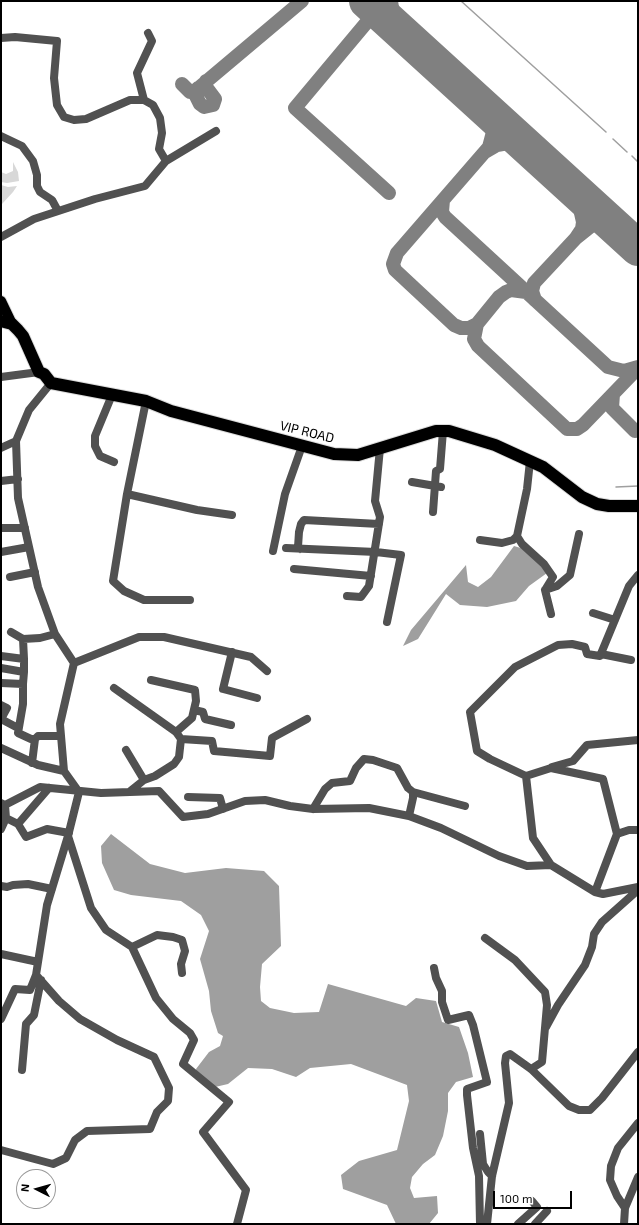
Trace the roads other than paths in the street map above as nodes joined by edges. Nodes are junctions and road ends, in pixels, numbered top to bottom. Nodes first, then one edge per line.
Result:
1 (148, 33) dead end
2 (1, 38) edge
3 (144, 100) junction
4 (216, 131) dead end
5 (1, 136) edge
6 (166, 161) junction
7 (58, 211) junction
8 (1, 237) edge
9 (1, 300) edge
10 (6, 322) edge
11 (39, 372) junction
12 (1, 377) edge
13 (51, 383) junction
14 (112, 395) junction
15 (146, 401) junction
16 (443, 431) junction
17 (16, 441) junction
18 (302, 446) junction
19 (1, 448) edge
20 (380, 448) junction
21 (530, 461) junction
22 (114, 462) dead end
23 (18, 479) junction
24 (1, 481) edge
25 (412, 482) dead end
26 (438, 487) junction
27 (127, 494) junction
28 (638, 506) edge
29 (433, 512) dead end
30 (232, 515) dead end
31 (379, 524) junction
32 (1, 528) edge
33 (25, 528) junction
34 (579, 534) dead end
35 (517, 536) junction
36 (480, 540) dead end
37 (29, 547) junction
38 (286, 548) dead end
39 (300, 549) junction
40 (273, 551) dead end
41 (1, 552) edge
42 (376, 552) junction
43 (294, 569) dead end
44 (35, 572) junction
45 (638, 575) edge
46 (371, 576) junction
47 (10, 577) dead end
48 (545, 590) junction
49 (346, 596) dead end
50 (190, 600) dead end
51 (593, 613) dead end
52 (551, 614) dead end
53 (615, 620) junction
54 (387, 622) dead end
55 (11, 632) dead end
56 (55, 634) junction
57 (23, 639) junction
58 (232, 652) junction
59 (601, 654) junction
60 (1, 656) edge
61 (24, 659) junction
62 (631, 660) dead end
63 (74, 663) junction
64 (1, 668) edge
65 (267, 671) dead end
66 (24, 672) junction
67 (151, 680) dead end
68 (1, 683) edge
69 (24, 684) junction
70 (114, 688) dead end
71 (257, 698) dead end
72 (1, 705) edge
73 (194, 710) junction
74 (1, 719) edge
75 (306, 719) dead end
76 (232, 725) dead end
77 (18, 728) junction
78 (176, 732) junction
79 (61, 736) junction
80 (35, 739) junction
81 (181, 739) junction
82 (638, 740) edge
83 (1, 748) edge
84 (126, 750) dead end
85 (32, 763) junction
86 (551, 768) junction
87 (64, 771) junction
88 (526, 776) junction
89 (144, 780) junction
90 (49, 788) junction
91 (79, 792) junction
92 (129, 792) junction
93 (413, 792) junction
94 (188, 797) dead end
95 (3, 804) edge
96 (465, 806) dead end
97 (223, 809) junction
98 (314, 809) junction
99 (409, 816) junction
100 (6, 818) junction
101 (18, 824) junction
102 (1, 829) edge
103 (638, 830) edge
104 (69, 834) junction
105 (617, 834) junction
106 (551, 865) junction
107 (1, 886) edge
108 (638, 888) edge
109 (52, 889) junction
110 (595, 892) junction
111 (485, 938) dead end
112 (132, 947) junction
113 (1, 954) edge
114 (38, 962) junction
115 (434, 968) dead end
116 (182, 973) dead end
117 (38, 977) junction
118 (1, 1019) edge
119 (546, 1026) junction
120 (638, 1052) edge
121 (531, 1069) junction
122 (22, 1070) dead end
123 (638, 1123) edge
124 (480, 1134) dead end
125 (1, 1150) edge
126 (492, 1176) junction
127 (638, 1177) edge
128 (532, 1201) dead end
129 (625, 1208) junction
130 (547, 1211) dead end
131 (237, 1224) edge
132 (480, 1224) edge
133 (487, 1224) edge
134 (518, 1224) edge
135 (535, 1224) edge
136 (624, 1224) edge

1 - 3 street
2 - 3 street
3 - 6 street
4 - 6 street
5 - 7 street
6 - 7 street
7 - 8 street
9 - 10 main road
10 - 11 highway
11 - 12 street
11 - 13 highway
13 - 14 highway, VIP ROAD
13 - 17 street
14 - 15 highway, VIP ROAD
14 - 22 street
15 - 18 highway, VIP ROAD
15 - 27 street
16 - 20 highway, VIP ROAD
16 - 21 highway, VIP ROAD
16 - 26 street
17 - 19 street
17 - 23 street
18 - 20 highway, VIP ROAD
18 - 40 street
20 - 31 street
21 - 28 highway, VIP ROAD
21 - 35 street
23 - 24 street
23 - 33 street
25 - 26 street
26 - 29 street
27 - 30 street
27 - 50 street
31 - 39 street
31 - 42 street
32 - 33 street
33 - 37 street
34 - 48 street
35 - 36 street
35 - 48 street
37 - 41 street
37 - 44 street
38 - 39 street
39 - 42 street
42 - 46 street
42 - 54 street
43 - 46 street
44 - 47 street
44 - 56 street
45 - 53 street
46 - 49 street
48 - 52 street
51 - 53 street
53 - 59 street
55 - 57 street
56 - 57 street
56 - 63 street
57 - 61 street
58 - 63 street
58 - 65 street
58 - 71 street
59 - 62 street
59 - 88 street
60 - 61 street
61 - 66 street
63 - 79 street
64 - 66 street
66 - 69 street
67 - 73 street
68 - 69 street
69 - 77 street
70 - 78 street
72 - 74 street
73 - 76 street
73 - 78 street
74 - 77 street
75 - 81 street
77 - 80 street
78 - 81 street
79 - 80 street
79 - 87 street
80 - 85 street
81 - 89 street
82 - 86 street
83 - 85 street
84 - 89 street
85 - 87 street
86 - 88 street
86 - 105 street
87 - 91 street
88 - 106 street
89 - 92 street
90 - 91 street
90 - 95 street
90 - 101 street
91 - 92 street
91 - 104 street
92 - 97 street
93 - 96 street
93 - 98 street
93 - 99 street
94 - 97 street
95 - 100 street
97 - 98 street
98 - 99 street
99 - 106 street
100 - 101 street
100 - 102 street
101 - 104 street
103 - 105 street
104 - 109 street
104 - 112 street
105 - 110 street
106 - 110 street
107 - 109 street
108 - 110 street
108 - 119 street
109 - 114 street
111 - 119 street
112 - 116 street
112 - 131 street
113 - 114 street
114 - 117 street
115 - 132 street
117 - 118 street
117 - 122 street
117 - 125 street
119 - 121 street
120 - 121 street
121 - 126 street
123 - 129 street
124 - 126 street
126 - 133 street
127 - 129 street
128 - 134 street
129 - 136 street
130 - 135 street

